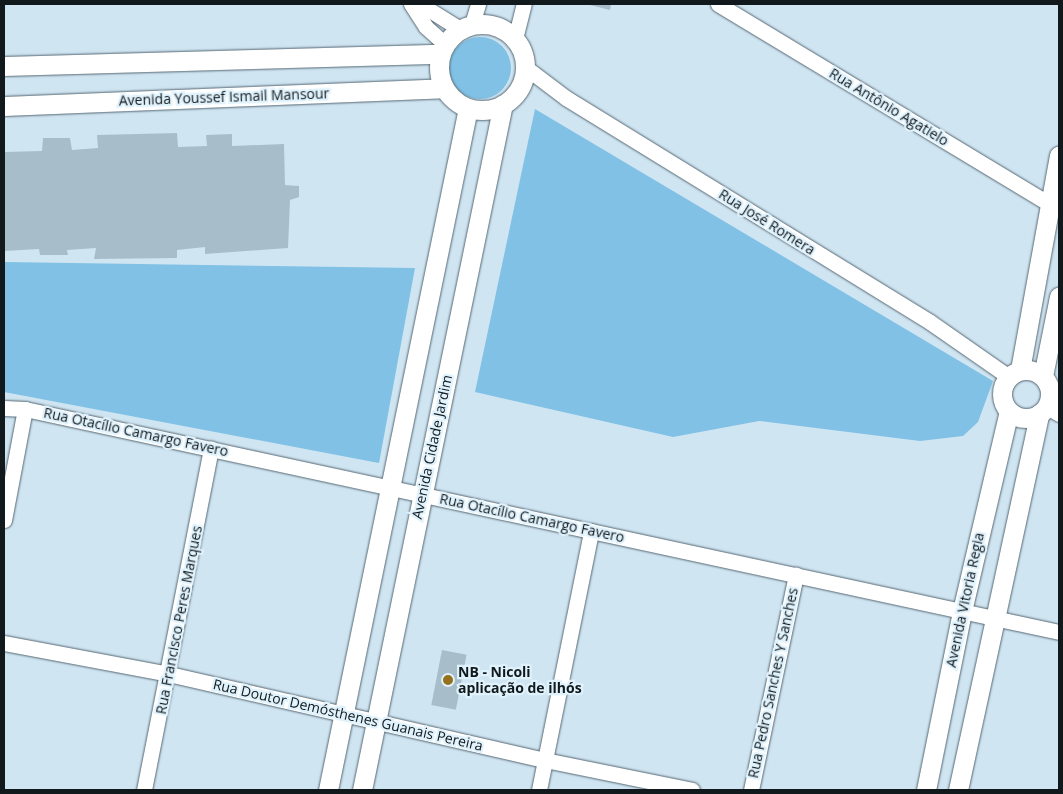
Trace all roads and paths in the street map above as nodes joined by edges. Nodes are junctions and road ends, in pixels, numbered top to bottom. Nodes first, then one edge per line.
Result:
1 (411, 4) edge
2 (420, 4) edge
3 (478, 4) edge
4 (524, 4) edge
5 (718, 4) edge
6 (466, 27) junction
7 (515, 39) junction
8 (442, 49) junction
9 (4, 66) edge
10 (525, 67) junction
11 (444, 88) junction
12 (503, 104) junction
13 (4, 106) edge
14 (468, 108) junction
15 (1059, 156) edge
16 (1055, 207) edge
17 (1059, 297) edge
18 (1014, 373) junction
19 (1044, 376) junction
20 (4, 408) edge
21 (26, 409) junction
22 (1009, 411) junction
23 (1048, 412) edge
24 (212, 449) junction
25 (389, 487) junction
26 (422, 494) junction
27 (4, 520) edge
28 (591, 531) junction
29 (796, 575) junction
30 (962, 611) junction
31 (993, 618) junction
32 (1059, 632) edge
33 (4, 643) edge
34 (169, 674) junction
35 (343, 714) junction
36 (376, 721) junction
37 (545, 760) junction
38 (144, 790) edge
39 (328, 790) edge
40 (362, 790) edge
41 (539, 790) edge
42 (692, 790) edge
43 (751, 790) edge
44 (926, 790) edge
45 (958, 790) edge

1 - 8 street
2 - 6 street
3 - 6 street
4 - 7 street
5 - 16 street, Rua Antônio Agatielo
6 - 7 street
6 - 8 street
7 - 10 street
8 - 9 street
8 - 11 street
10 - 12 street
10 - 18 street, Rua José Romera
11 - 13 street, Avenida Youssef Ismail Mansour
11 - 14 street
12 - 14 street
12 - 26 street, Avenida Cidade Jardim
14 - 25 street
15 - 16 street
16 - 18 street
17 - 19 street
18 - 19 street
18 - 22 street
19 - 23 street
20 - 21 street, Rua Otacílio Camargo Favero
21 - 24 street, Rua Otacílio Camargo Favero
21 - 27 street
22 - 23 street
22 - 30 street, Avenida Vitoria Regia
23 - 31 street
24 - 25 street, Rua Otacílio Camargo Favero
24 - 34 street, Rua Francisco Peres Marques
25 - 26 street, Rua Otacílio Camargo Favero
25 - 35 street
26 - 28 street, Rua Otacílio Camargo Favero
26 - 36 street, Avenida Cidade Jardim
28 - 29 street, Rua Otacílio Camargo Favero
28 - 37 street
29 - 30 street, Rua Otacílio Camargo Favero
29 - 43 street, Rua Pedro Sanches Y Sanches
30 - 31 street, Rua Otacílio Camargo Favero
30 - 44 street, Avenida Vitoria Regia
31 - 32 street, Rua Otacílio Camargo Favero
31 - 45 street
33 - 34 street, Rua Doutor Demósthenes Guanais Pereira
34 - 35 street, Rua Doutor Demósthenes Guanais Pereira
34 - 38 street, Rua Francisco Peres Marques
35 - 36 street, Rua Doutor Demósthenes Guanais Pereira
35 - 39 street
36 - 37 street, Rua Doutor Demósthenes Guanais Pereira
36 - 40 street, Avenida Cidade Jardim
37 - 41 street
37 - 42 street, Rua Doutor Demósthenes Guanais Pereira

